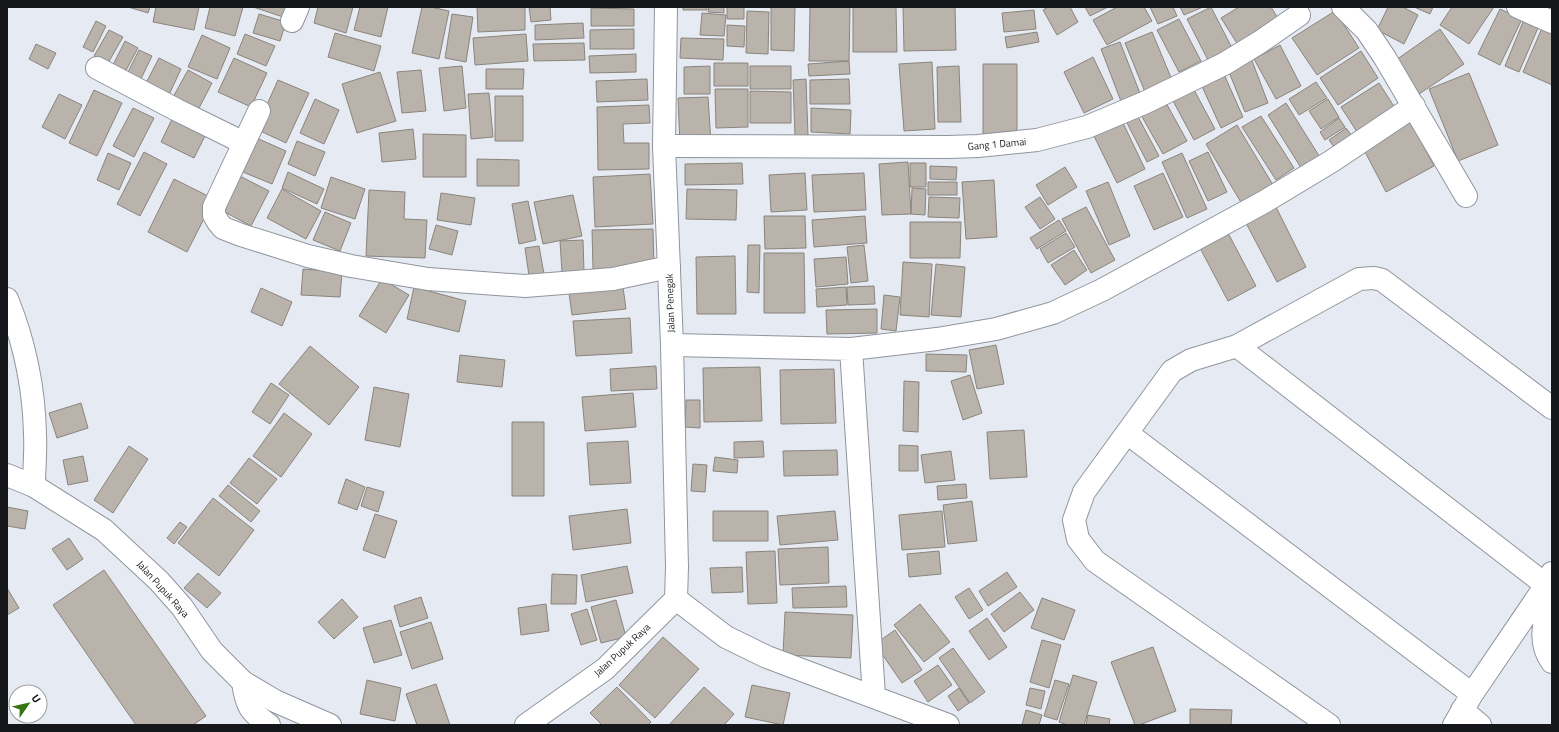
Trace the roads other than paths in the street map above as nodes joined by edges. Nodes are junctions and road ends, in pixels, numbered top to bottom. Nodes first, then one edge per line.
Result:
1 (666, 7) edge
2 (1343, 7) edge
3 (1518, 7) edge
4 (1301, 10) edge
5 (1552, 22) edge
6 (97, 68) dead end
7 (1414, 106) junction
8 (259, 111) dead end
9 (244, 142) junction
10 (664, 146) junction
11 (1466, 196) dead end
12 (669, 267) junction
13 (7, 299) edge
14 (14, 340) edge
15 (672, 345) junction
16 (1237, 346) junction
17 (851, 349) junction
18 (1552, 408) edge
19 (1127, 432) junction
20 (7, 475) edge
21 (34, 486) junction
22 (1550, 587) edge
23 (676, 599) junction
24 (1552, 662) edge
25 (243, 682) junction
26 (874, 696) junction
27 (1462, 710) edge
28 (269, 725) edge
29 (330, 725) edge
30 (526, 725) edge
31 (948, 725) edge
32 (1329, 725) edge
33 (1480, 725) edge

1 - 10 street, Jalan Penegak
2 - 7 street
3 - 5 street
4 - 10 street, Gang 1 Damai
6 - 9 street
7 - 11 street
7 - 17 street
8 - 9 street
9 - 12 street
10 - 12 street, Jalan Penegak
12 - 15 street, Jalan Penegak
13 - 14 street
14 - 21 street
15 - 17 street
15 - 23 street, Jalan Penegak
16 - 18 street
16 - 19 street
16 - 22 street
17 - 26 street
19 - 27 street
19 - 32 street
20 - 21 street, Jalan Pupuk Raya
21 - 25 street, Jalan Pupuk Raya
22 - 24 street
22 - 27 street
23 - 26 street
23 - 30 street, Jalan Pupuk Raya
25 - 28 street
25 - 29 street, Jalan Pupuk Raya
26 - 31 street
27 - 33 street

